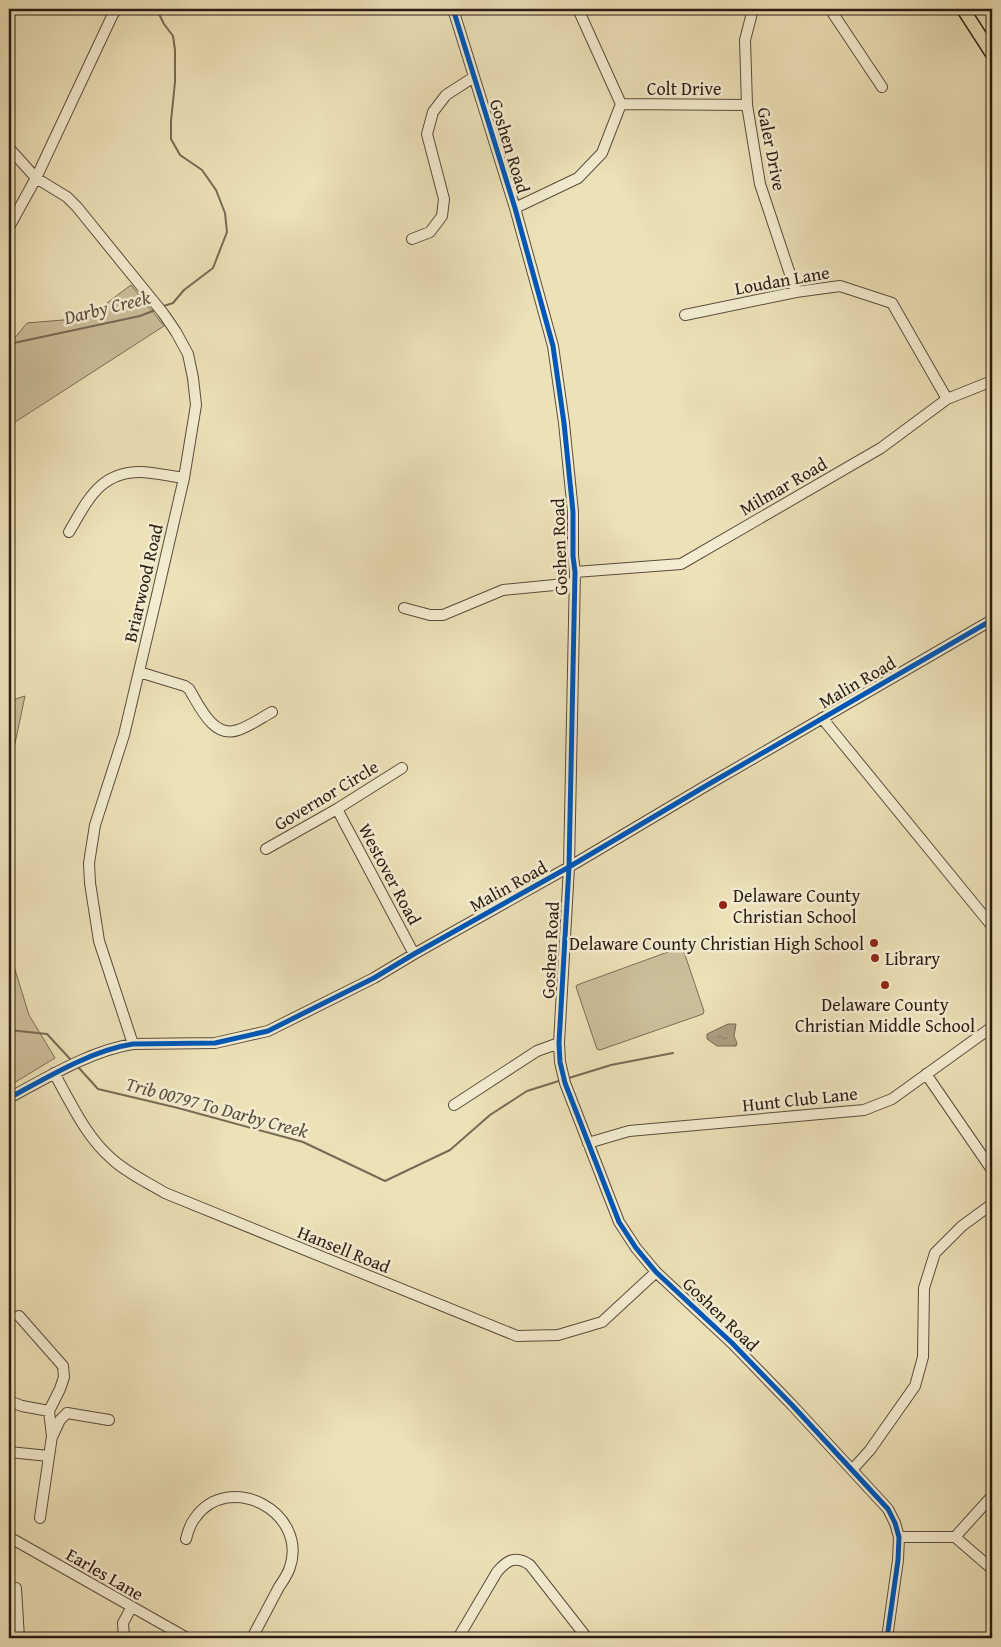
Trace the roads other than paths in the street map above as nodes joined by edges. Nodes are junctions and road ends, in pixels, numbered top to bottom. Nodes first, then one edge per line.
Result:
1 (118, 9) edge
2 (453, 9) edge
3 (578, 9) edge
4 (753, 9) edge
5 (830, 9) edge
6 (963, 9) edge
7 (992, 54) edge
8 (474, 77) junction
9 (882, 86) dead end
10 (621, 104) junction
11 (747, 105) junction
12 (9, 148) edge
13 (36, 178) junction
14 (515, 208) junction
15 (9, 227) edge
16 (412, 239) dead end
17 (796, 292) junction
18 (685, 315) dead end
19 (992, 381) edge
20 (948, 399) junction
21 (184, 478) junction
22 (70, 532) dead end
23 (575, 572) junction
24 (575, 583) junction
25 (404, 608) dead end
26 (992, 620) edge
27 (139, 672) junction
28 (272, 712) dead end
29 (822, 718) junction
30 (402, 768) dead end
31 (337, 809) junction
32 (266, 849) dead end
33 (569, 868) junction
34 (992, 926) edge
35 (414, 954) junction
36 (992, 1027) edge
37 (559, 1043) junction
38 (133, 1044) junction
39 (54, 1073) junction
40 (926, 1074) junction
41 (9, 1098) edge
42 (454, 1105) dead end
43 (588, 1143) junction
44 (992, 1170) edge
45 (992, 1204) edge
46 (656, 1272) junction
47 (19, 1316) dead end
48 (9, 1401) edge
49 (49, 1411) junction
50 (108, 1420) dead end
51 (52, 1436) junction
52 (9, 1452) edge
53 (50, 1456) junction
54 (852, 1470) junction
55 (992, 1496) edge
56 (40, 1518) dead end
57 (9, 1537) edge
58 (899, 1537) junction
59 (955, 1538) junction
60 (186, 1539) dead end
61 (992, 1569) edge
62 (16, 1588) dead end
63 (131, 1608) junction
64 (19, 1638) edge
65 (124, 1638) edge
66 (187, 1638) edge
67 (252, 1638) edge
68 (458, 1638) edge
69 (587, 1638) edge
70 (887, 1638) edge

1 - 13 street
2 - 8 street, Goshen Road
3 - 10 street
4 - 11 street, Galer Drive
5 - 9 street
6 - 7 main road
8 - 14 street, Goshen Road
8 - 16 street
10 - 11 street, Colt Drive
10 - 14 street
11 - 17 street, Galer Drive
12 - 13 street, Briarwood Road
13 - 15 street
13 - 21 street, Briarwood Road
14 - 23 street, Goshen Road
17 - 18 street, Loudan Lane
17 - 20 street, Loudan Lane
19 - 20 street, Milmar Road
20 - 23 street, Milmar Road
21 - 22 street
21 - 27 street, Briarwood Road
23 - 24 street, Goshen Road
24 - 25 street
24 - 33 street, Goshen Road
26 - 29 street, Malin Road
27 - 28 street
27 - 38 street, Briarwood Road
29 - 33 street, Malin Road
29 - 34 street
30 - 31 street, Governor Circle
31 - 32 street, Governor Circle
31 - 35 street, Westover Road
33 - 35 street, Malin Road
33 - 37 street, Goshen Road
35 - 38 street, Malin Road
36 - 40 street, Hunt Club Lane
37 - 42 street
37 - 43 street, Goshen Road
38 - 39 street, Malin Road
39 - 41 street, Malin Road
39 - 46 street, Hansell Road
40 - 43 street, Hunt Club Lane
40 - 44 street
43 - 46 street, Goshen Road
45 - 54 street
46 - 54 street, Goshen Road
47 - 49 street
48 - 49 street
49 - 51 street
50 - 51 street
51 - 53 street
52 - 53 street
53 - 56 street
54 - 58 street, Goshen Road
55 - 59 street
57 - 63 street, Earles Lane
58 - 59 street
58 - 70 street, Goshen Road
59 - 61 street
60 - 67 street
62 - 64 street
63 - 65 street
63 - 66 street, Earles Lane
68 - 69 street

